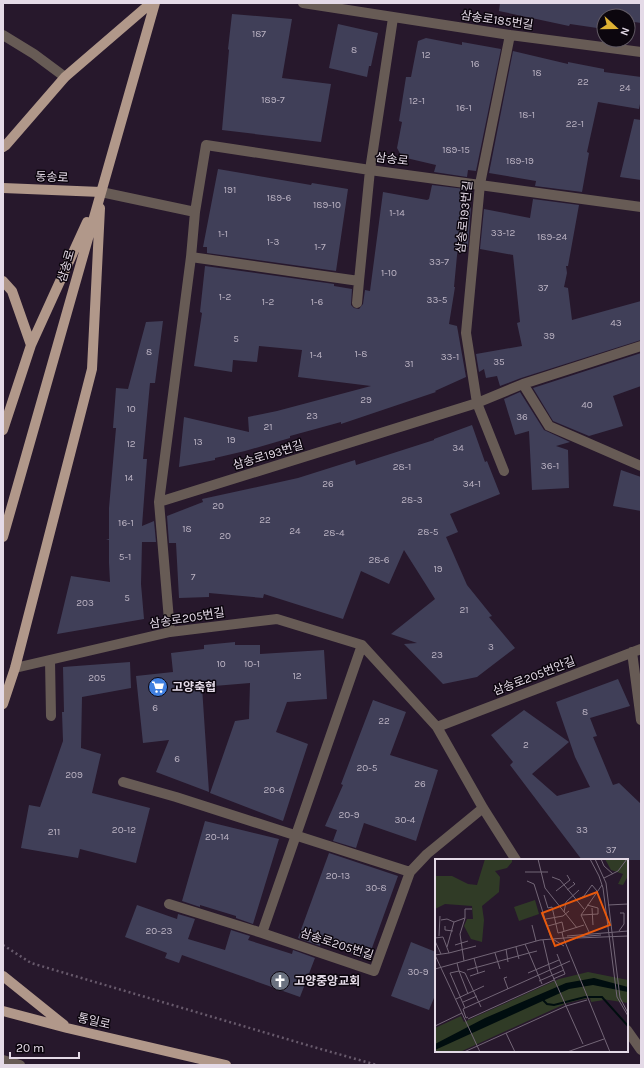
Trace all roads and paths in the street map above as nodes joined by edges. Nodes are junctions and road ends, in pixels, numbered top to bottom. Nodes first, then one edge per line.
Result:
1 (151, 3) edge
2 (155, 3) edge
3 (303, 3) edge
4 (393, 18) junction
5 (3, 35) edge
6 (510, 35) junction
7 (641, 52) edge
8 (65, 77) junction
9 (3, 147) edge
10 (370, 170) junction
11 (480, 184) junction
12 (3, 188) edge
13 (101, 192) junction
14 (641, 207) edge
15 (195, 212) junction
16 (191, 257) junction
17 (3, 281) edge
18 (360, 281) junction
19 (357, 303) dead end
20 (31, 346) junction
21 (641, 346) edge
22 (523, 384) junction
23 (477, 404) junction
24 (3, 430) edge
25 (641, 466) edge
26 (504, 471) dead end
27 (159, 502) junction
28 (3, 537) edge
29 (170, 632) junction
30 (362, 645) junction
31 (637, 651) edge
32 (50, 660) junction
33 (15, 668) junction
34 (3, 704) edge
35 (51, 716) dead end
36 (641, 720) edge
37 (437, 727) junction
38 (123, 782) dead end
39 (483, 808) junction
40 (295, 836) junction
41 (515, 859) edge
42 (410, 872) junction
43 (169, 904) dead end
44 (262, 933) junction
45 (3, 945) edge
46 (3, 976) edge
47 (3, 1010) edge
48 (67, 1028) junction
49 (628, 1031) edge
50 (641, 1050) edge
51 (3, 1060) edge
52 (20, 1065) edge
53 (226, 1065) edge
54 (377, 1065) edge

1 - 8 main road
2 - 13 main road, 삼송로
3 - 4 street, 삼송로185번길
4 - 6 street, 삼송로185번길
4 - 10 street
5 - 8 street
6 - 7 street, 삼송로185번길
6 - 11 street, 삼송로193번길
8 - 9 main road
10 - 11 street, 삼송로
10 - 15 street, 삼송로
10 - 18 street
11 - 14 street, 삼송로
11 - 23 street, 삼송로193번길
12 - 13 main road, 동송로
13 - 15 street
13 - 20 main road
13 - 28 main road, 삼송로
13 - 33 main road
15 - 16 street
16 - 18 street
16 - 27 street
17 - 20 main road
18 - 19 street
20 - 24 main road
21 - 22 street, 삼송로193번길
22 - 23 street, 삼송로193번길
22 - 25 street
23 - 26 street, 삼송로193번길
23 - 27 street, 삼송로193번길
27 - 29 street
29 - 30 street, 삼송로205번길
29 - 32 street, 삼송로205번길
30 - 37 street
30 - 40 street
31 - 36 street
31 - 37 street, 삼송로205번안길
32 - 33 street, 삼송로205번길
32 - 35 street
33 - 34 main road
37 - 39 street
38 - 40 street
39 - 41 street
39 - 42 street, 삼송로205번길
40 - 42 street
40 - 44 street
42 - 44 street, 삼송로205번길
43 - 44 street, 삼송로205번길
45 - 54 path
46 - 48 main road
47 - 48 main road, 통일로
48 - 53 main road, 통일로
49 - 50 street
51 - 52 street

